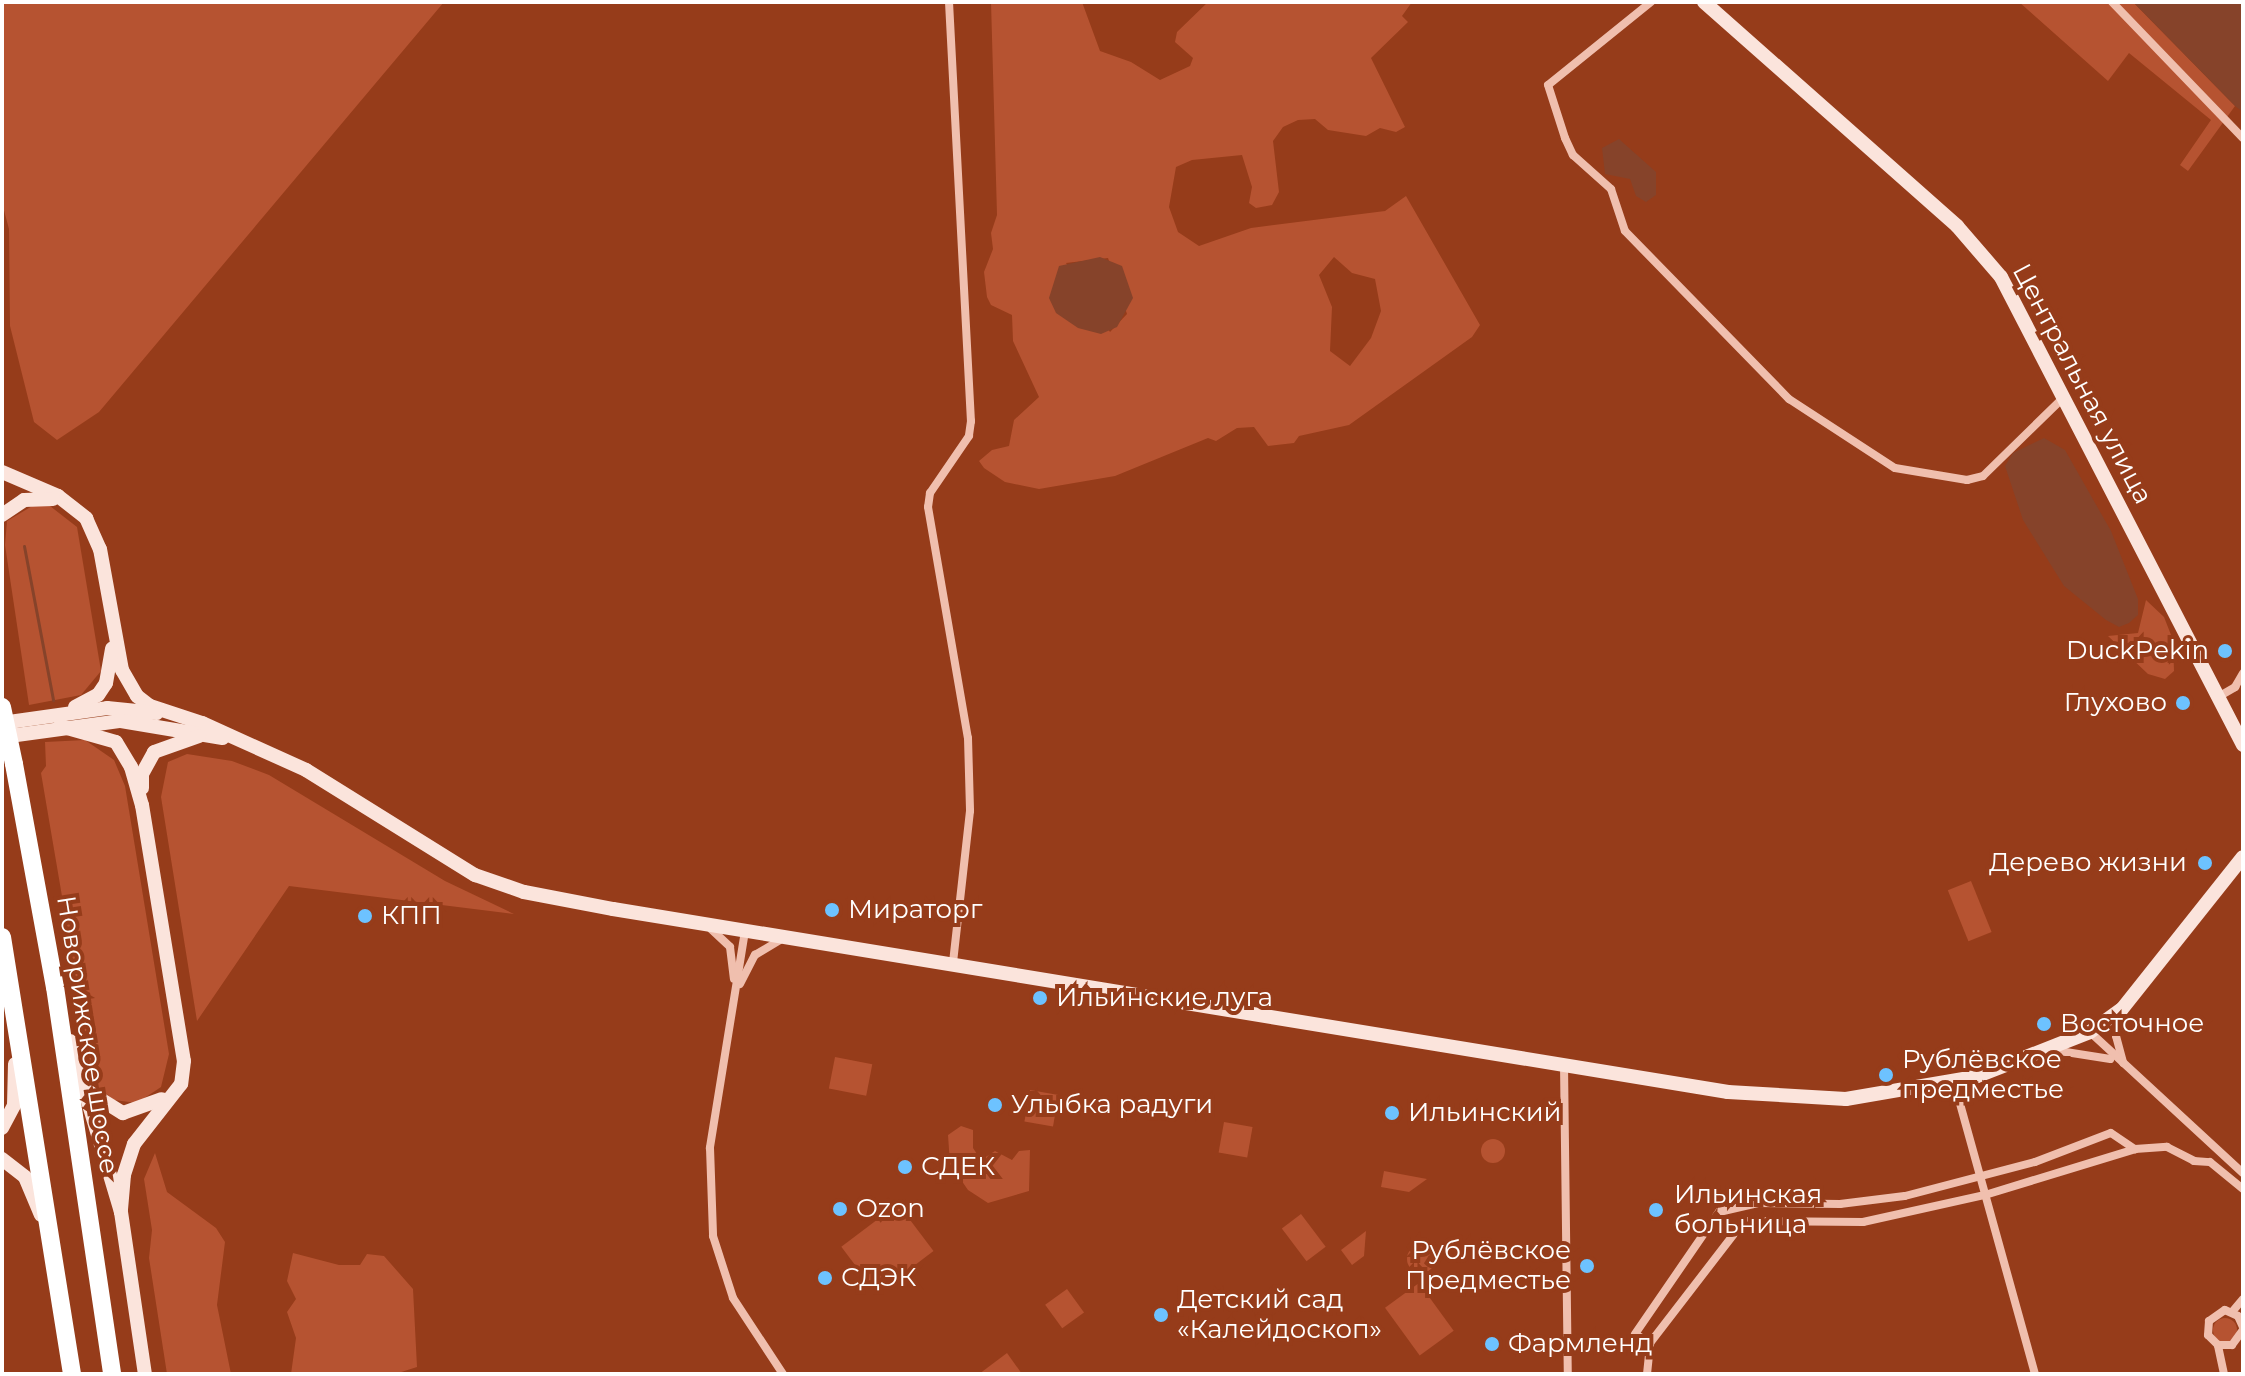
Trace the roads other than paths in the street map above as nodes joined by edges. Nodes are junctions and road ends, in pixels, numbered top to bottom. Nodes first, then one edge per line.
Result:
1 (949, 2) edge
2 (1651, 2) edge
3 (1704, 2) edge
4 (2112, 2) edge
5 (2243, 138) edge
6 (2064, 396) junction
7 (2, 472) edge
8 (69, 503) junction
9 (2, 515) edge
10 (112, 629) junction
11 (2243, 673) edge
12 (2218, 697) junction
13 (2, 707) edge
14 (181, 717) junction
15 (60, 719) junction
16 (2, 723) edge
17 (203, 735) junction
18 (2, 737) edge
19 (239, 740) junction
20 (2243, 745) edge
21 (142, 805) junction
22 (2243, 857) edge
23 (700, 923) junction
24 (745, 931) junction
25 (2, 937) edge
26 (794, 938) junction
27 (953, 962) junction
28 (7, 964) junction
29 (55, 987) junction
30 (735, 995) junction
31 (2119, 1012) junction
32 (2090, 1032) junction
33 (2053, 1050) junction
34 (184, 1061) junction
35 (1564, 1064) junction
36 (2127, 1071) junction
37 (1954, 1082) junction
38 (88, 1090) junction
39 (2, 1128) edge
40 (2135, 1149) junction
41 (2, 1159) edge
42 (2243, 1173) edge
43 (1980, 1178) junction
44 (2243, 1189) edge
45 (1985, 1195) junction
46 (1738, 1207) junction
47 (121, 1212) junction
48 (1744, 1221) junction
49 (51, 1241) junction
50 (2243, 1299) edge
51 (2232, 1312) junction
52 (2243, 1329) edge
53 (1650, 1343) junction
54 (2218, 1345) junction
55 (72, 1374) edge
56 (112, 1374) edge
57 (145, 1374) edge
58 (783, 1374) edge
59 (1568, 1374) edge
60 (1647, 1374) edge
61 (2035, 1374) edge
62 (2224, 1374) edge

1 - 27 street
2 - 6 street
3 - 6 street, Центральная улица
4 - 5 street
6 - 12 street, Центральная улица
7 - 8 street
8 - 9 street
8 - 10 street
10 - 14 street
10 - 15 street
11 - 12 street
12 - 20 street, Центральная улица
13 - 29 highway, Новорижское шоссе, bridge
14 - 15 street
14 - 19 street
15 - 16 street
15 - 17 street
15 - 18 street
15 - 21 street
17 - 19 street
17 - 21 street
19 - 23 street
21 - 34 street
22 - 31 street
23 - 24 street
23 - 30 street
24 - 26 street
24 - 30 street
25 - 28 highway
26 - 27 street
26 - 30 street
27 - 35 street
28 - 39 street
28 - 49 highway
29 - 38 street
29 - 56 highway, Новорижское шоссе
30 - 58 street
31 - 32 street
31 - 36 street
32 - 33 street
32 - 36 street
33 - 36 street
33 - 37 street
34 - 38 street
34 - 47 street
35 - 37 street
35 - 59 street
36 - 42 street
37 - 43 street
38 - 47 street
40 - 43 street
40 - 44 street
40 - 45 street
41 - 49 street
43 - 45 street
43 - 46 street
45 - 48 street
45 - 61 street
46 - 48 street
46 - 53 street
47 - 57 street
48 - 53 street
49 - 55 highway
50 - 51 street
51 - 52 street
51 - 54 street
52 - 54 street
53 - 60 street
54 - 62 street

